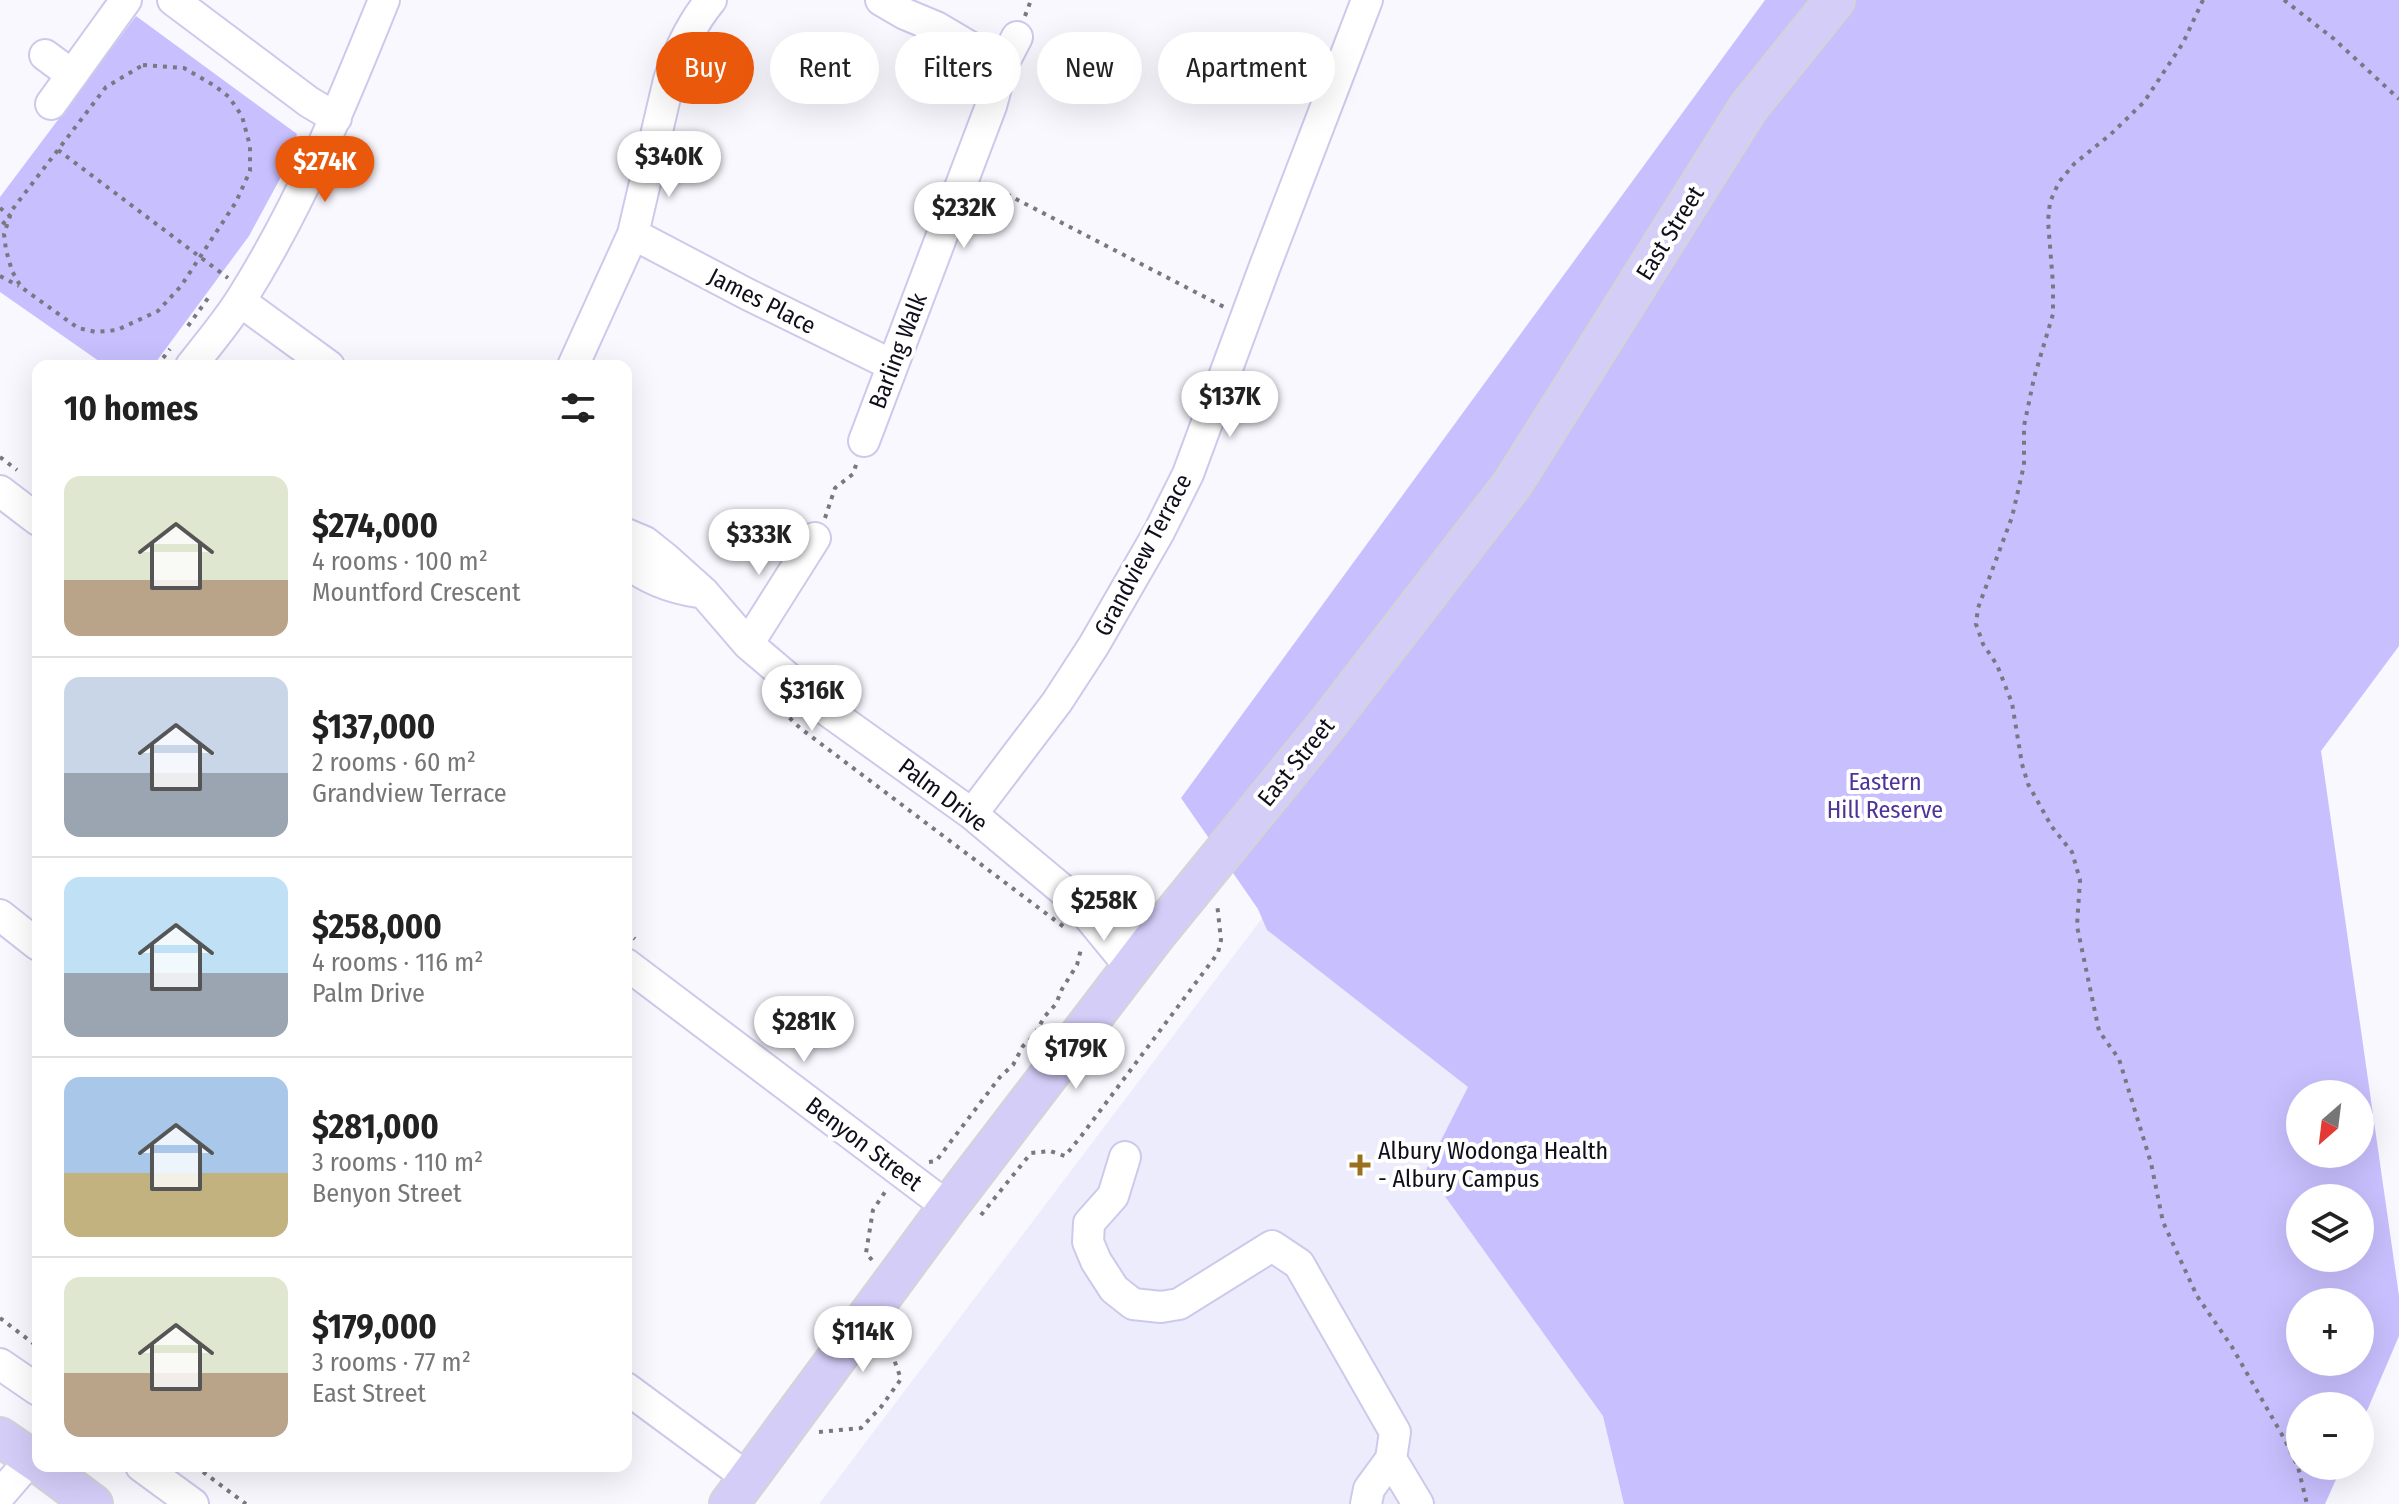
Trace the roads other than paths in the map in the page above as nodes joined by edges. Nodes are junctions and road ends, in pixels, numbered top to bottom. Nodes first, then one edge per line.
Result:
1 (126, 0) edge
2 (173, 0) edge
3 (384, 0) edge
4 (711, 0) edge
5 (881, 0) edge
6 (1367, 0) edge
7 (1835, 0) edge
8 (944, 32) edge
9 (45, 55) dead end
10 (72, 75) junction
11 (51, 104) dead end
12 (992, 104) edge
13 (336, 118) junction
14 (633, 234) junction
15 (232, 284) junction
16 (182, 355) edge
17 (322, 360) edge
18 (576, 360) edge
19 (892, 365) junction
20 (864, 441) road end
21 (0, 491) edge
22 (32, 515) edge
23 (632, 537) edge
24 (815, 538) road end
25 (632, 566) edge
26 (704, 593) junction
27 (748, 644) junction
28 (972, 814) junction
29 (0, 915) edge
30 (1074, 916) junction
31 (1155, 936) junction
32 (32, 940) edge
33 (1131, 968) junction
34 (632, 969) edge
35 (1125, 1157) dead end
36 (948, 1207) junction
37 (0, 1364) edge
38 (32, 1386) edge
39 (632, 1394) edge
40 (0, 1437) edge
41 (32, 1458) edge
42 (1395, 1466) junction
43 (32, 1467) edge
44 (51, 1472) edge
45 (149, 1472) edge
46 (738, 1491) edge
47 (0, 1495) edge
48 (93, 1504) edge
49 (193, 1504) edge
50 (1366, 1504) edge
51 (1418, 1504) edge

1 - 10 street
2 - 13 street
3 - 13 street
4 - 14 street
5 - 8 street
6 - 28 street, Grandview Terrace
7 - 31 main road, East Street
9 - 10 street
10 - 11 street
12 - 19 street, Barling Walk
13 - 15 street
14 - 18 street
14 - 19 street, James Place
15 - 16 street
15 - 17 street
19 - 20 street, Barling Walk
21 - 22 street
23 - 26 street, Palm Drive
24 - 27 street
25 - 26 street
26 - 27 street, Palm Drive
27 - 28 street, Palm Drive
28 - 30 street, Palm Drive
29 - 32 street
30 - 31 street, Palm Drive
30 - 33 street, Palm Drive
31 - 33 main road, East Street
33 - 36 main road, East Street
34 - 36 street, Benyon Street
35 - 42 street
36 - 46 main road, East Street
37 - 38 street
39 - 46 street
40 - 41 main road
42 - 50 street
42 - 51 street
43 - 47 street
44 - 48 main road
45 - 49 street

